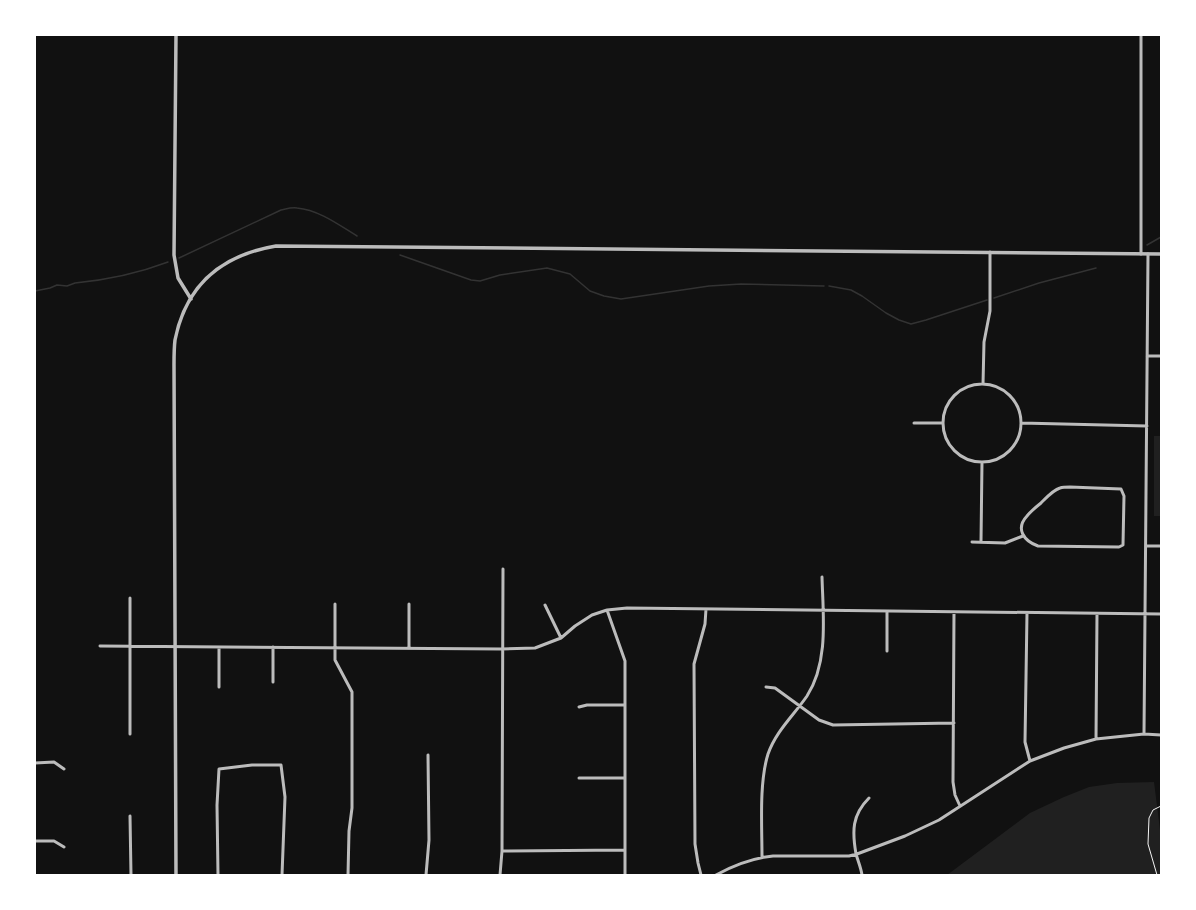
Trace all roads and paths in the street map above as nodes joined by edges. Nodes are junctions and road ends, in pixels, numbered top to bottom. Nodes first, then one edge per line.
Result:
1 (176, 35) edge
2 (1141, 35) edge
3 (990, 252) junction
4 (1141, 254) junction
5 (1148, 254) junction
6 (1161, 254) edge
7 (191, 298) junction
8 (1147, 356) junction
9 (1161, 356) edge
10 (983, 384) junction
11 (914, 423) dead end
12 (943, 423) junction
13 (1021, 423) junction
14 (1147, 426) junction
15 (982, 462) junction
16 (1023, 536) junction
17 (972, 542) dead end
18 (981, 542) junction
19 (1146, 546) junction
20 (1161, 546) edge
21 (503, 569) dead end
22 (822, 577) dead end
23 (130, 598) dead end
24 (335, 604) dead end
25 (409, 604) dead end
26 (545, 605) dead end
27 (706, 609) junction
28 (607, 610) junction
29 (823, 610) junction
30 (887, 612) junction
31 (954, 612) junction
32 (1027, 613) junction
33 (1097, 614) junction
34 (1145, 614) junction
35 (1161, 614) edge
36 (561, 638) junction
37 (100, 646) dead end
38 (130, 646) junction
39 (174, 647) junction
40 (219, 647) junction
41 (273, 647) junction
42 (335, 648) junction
43 (409, 648) junction
44 (502, 649) junction
45 (887, 651) dead end
46 (273, 682) dead end
47 (219, 687) dead end
48 (766, 687) dead end
49 (626, 704) junction
50 (799, 706) junction
51 (579, 707) dead end
52 (954, 723) junction
53 (130, 734) dead end
54 (1144, 734) junction
55 (1161, 735) edge
56 (1096, 739) junction
57 (428, 755) dead end
58 (1030, 761) junction
59 (35, 763) edge
60 (64, 769) dead end
61 (579, 778) dead end
62 (625, 778) junction
63 (870, 798) dead end
64 (960, 806) junction
65 (1161, 806) edge
66 (130, 816) dead end
67 (35, 841) edge
68 (64, 847) dead end
69 (625, 850) junction
70 (502, 851) junction
71 (856, 854) junction
72 (762, 857) junction
73 (131, 875) edge
74 (176, 875) edge
75 (218, 875) edge
76 (282, 875) edge
77 (348, 875) edge
78 (426, 875) edge
79 (500, 875) edge
80 (625, 875) edge
81 (701, 875) edge
82 (716, 875) edge
83 (862, 875) edge
84 (1156, 875) edge

1 - 7 street
2 - 4 street
3 - 4 street
3 - 7 street
3 - 10 street
4 - 5 street
5 - 6 street
5 - 8 street
7 - 39 street
8 - 9 street
8 - 14 street
10 - 12 street
10 - 13 street
11 - 12 street
12 - 15 street
13 - 14 street
13 - 15 street
14 - 19 street
15 - 18 street
16 - 16 street
16 - 18 street
17 - 18 street
19 - 20 street
19 - 34 street
21 - 44 street
22 - 29 street
23 - 38 street
24 - 42 street
25 - 43 street
26 - 36 street
27 - 28 street
27 - 29 street
27 - 81 street
28 - 36 street
28 - 49 street
29 - 30 street
29 - 50 street
30 - 31 street
30 - 45 street
31 - 32 street
31 - 52 street
32 - 33 street
32 - 58 street
33 - 34 street
33 - 56 street
34 - 35 street
34 - 54 street
36 - 44 street
37 - 38 street
38 - 39 street
38 - 53 street
39 - 40 street
39 - 74 street
40 - 41 street
40 - 47 street
41 - 42 street
41 - 46 street
42 - 43 street
42 - 77 street
43 - 44 street
44 - 70 street
48 - 50 street
49 - 51 street
49 - 62 street
50 - 52 street
50 - 72 street
52 - 64 street
54 - 55 street
54 - 56 street
56 - 58 street
57 - 78 street
58 - 64 street
59 - 60 street
61 - 62 street
62 - 69 street
63 - 71 street
64 - 71 street
65 - 84 path
66 - 73 street
67 - 68 street
69 - 70 street
69 - 80 street
70 - 79 street
71 - 72 street
71 - 83 street
72 - 82 street
75 - 76 street

